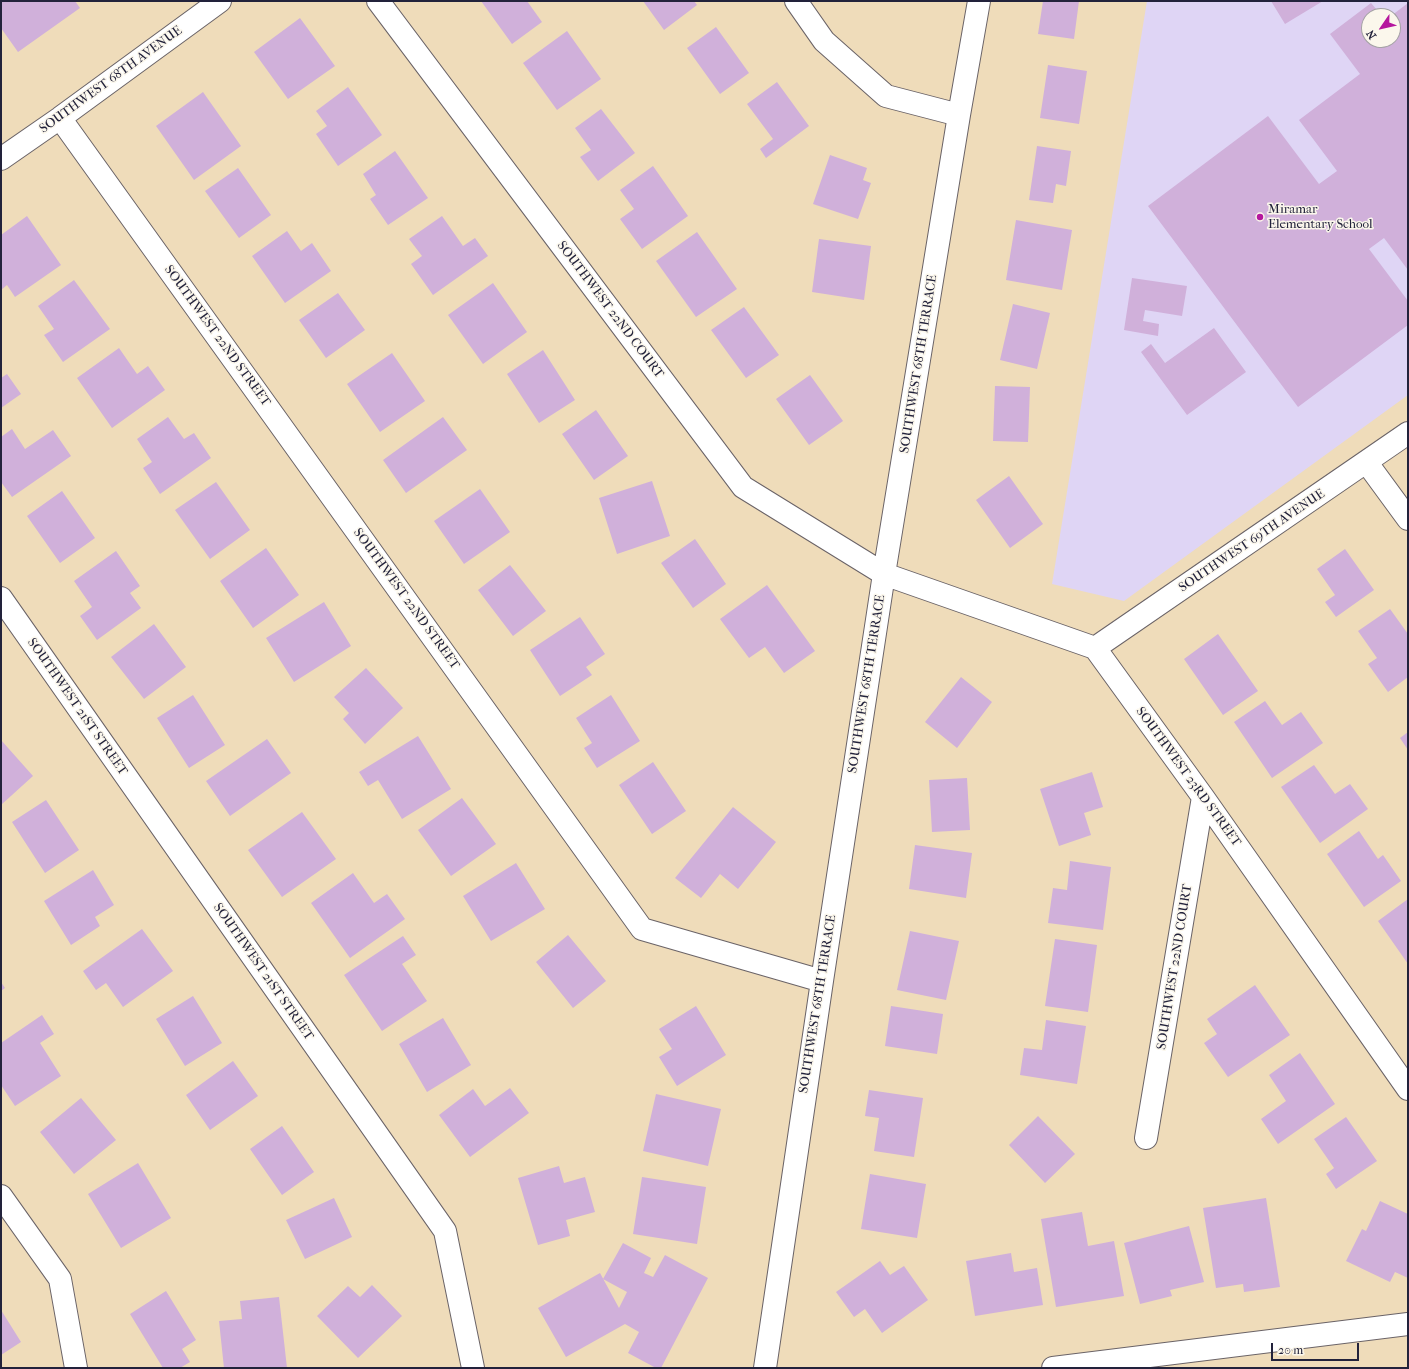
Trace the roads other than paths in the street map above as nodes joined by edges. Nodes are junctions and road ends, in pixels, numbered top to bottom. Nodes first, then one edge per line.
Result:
1 (220, 1) edge
2 (378, 1) edge
3 (796, 1) edge
4 (980, 1) edge
5 (960, 115) junction
6 (60, 118) junction
7 (1, 159) edge
8 (1408, 433) edge
9 (1367, 463) junction
10 (1408, 520) edge
11 (884, 574) junction
12 (1, 598) edge
13 (1095, 648) junction
14 (1203, 797) junction
15 (822, 980) junction
16 (1408, 1089) edge
17 (1146, 1138) dead end
18 (1, 1196) edge
19 (1408, 1324) edge
20 (76, 1368) edge
21 (473, 1368) edge
22 (765, 1368) edge
23 (1053, 1368) edge

1 - 6 street, SOUTHWEST 68TH AVENUE
2 - 11 street, SOUTHWEST 22ND COURT
3 - 5 street
4 - 5 street, SOUTHWEST 68TH TERRACE
5 - 11 street, SOUTHWEST 68TH TERRACE
6 - 7 street, SOUTHWEST 68TH AVENUE
6 - 15 street, SOUTHWEST 22ND STREET
8 - 9 street, SOUTHWEST 69TH AVENUE
9 - 10 street
9 - 13 street, SOUTHWEST 69TH AVENUE
11 - 13 street
11 - 15 street, SOUTHWEST 68TH TERRACE
12 - 21 street, SOUTHWEST 21ST STREET
13 - 14 street, SOUTHWEST 23RD STREET
14 - 16 street, SOUTHWEST 23RD STREET
14 - 17 street, SOUTHWEST 22ND COURT
15 - 22 street, SOUTHWEST 68TH TERRACE
18 - 20 street
19 - 23 street

